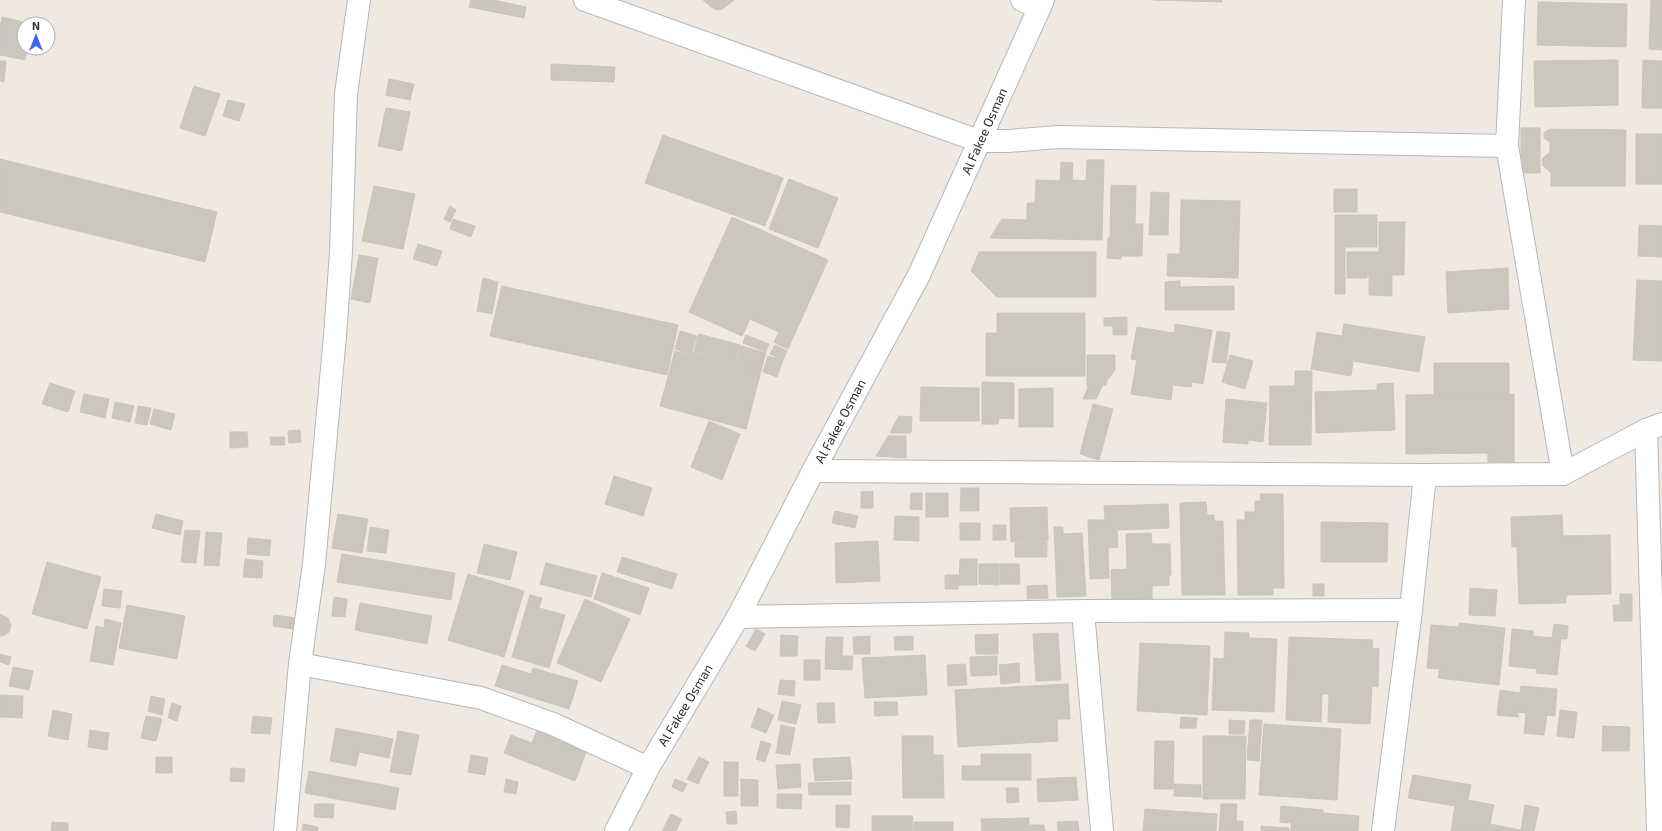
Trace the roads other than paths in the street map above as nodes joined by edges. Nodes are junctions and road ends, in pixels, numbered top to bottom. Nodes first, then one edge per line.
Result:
1 (359, 0) edge
2 (585, 0) edge
3 (1514, 0) edge
4 (1035, 3) edge
5 (979, 141) junction
6 (1507, 146) junction
7 (1654, 427) edge
8 (813, 471) junction
9 (1563, 474) junction
10 (1425, 475) junction
11 (1411, 610) junction
12 (1083, 611) junction
13 (738, 617) junction
14 (300, 664) junction
15 (1659, 767) edge
16 (648, 768) junction
17 (285, 831) edge
18 (616, 831) edge
19 (1102, 831) edge
20 (1384, 831) edge
21 (1658, 831) edge

1 - 14 street
2 - 5 street
3 - 6 street
4 - 5 street, Al Fakee Osman
5 - 6 street
5 - 8 street, Al Fakee Osman
6 - 9 street
7 - 9 street
7 - 15 street
8 - 10 street
8 - 13 street, Al Fakee Osman
9 - 10 street
10 - 11 street
11 - 12 street
11 - 20 street
12 - 13 street
12 - 19 street
13 - 16 street, Al Fakee Osman
14 - 16 street
14 - 17 street
15 - 21 street
16 - 18 street, Al Fakee Osman

